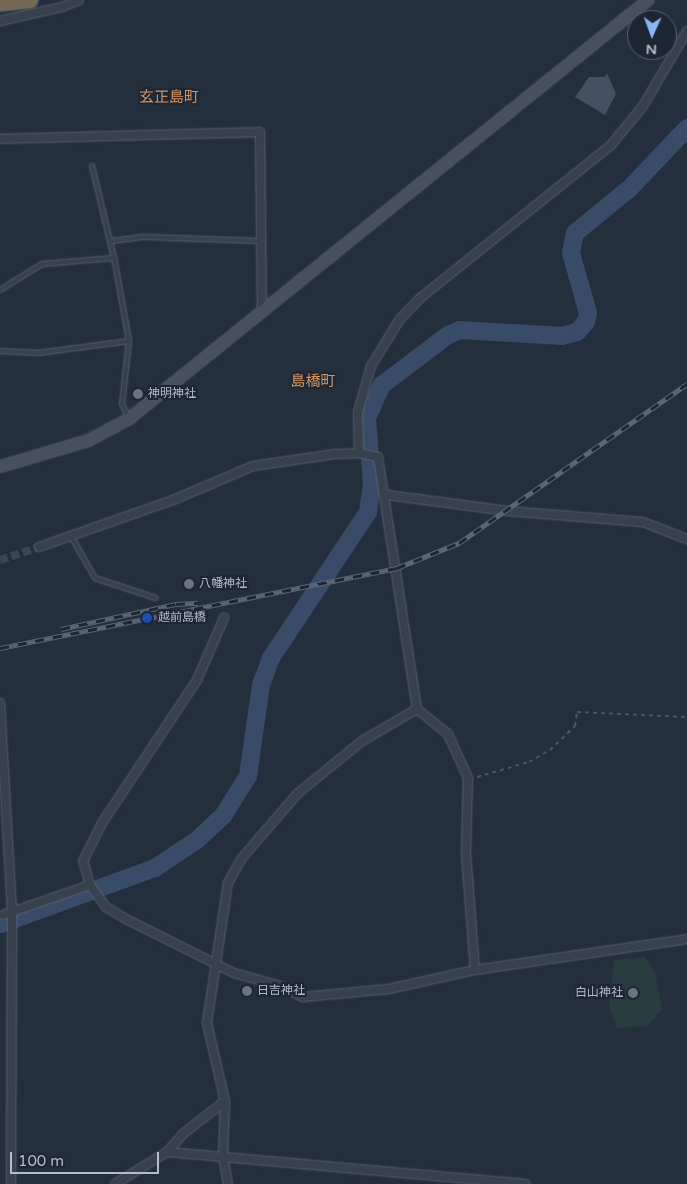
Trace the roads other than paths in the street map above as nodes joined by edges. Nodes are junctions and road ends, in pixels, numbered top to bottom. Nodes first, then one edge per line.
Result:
1 (30, 0) edge
2 (79, 0) edge
3 (647, 0) edge
4 (0, 3) edge
5 (0, 21) edge
6 (687, 31) edge
7 (0, 139) edge
8 (92, 166) dead end
9 (111, 241) junction
10 (260, 241) junction
11 (114, 258) junction
12 (0, 290) edge
13 (262, 312) junction
14 (129, 341) junction
15 (0, 351) edge
16 (130, 418) junction
17 (366, 454) junction
18 (0, 466) edge
19 (386, 495) junction
20 (71, 536) junction
21 (687, 539) edge
22 (39, 547) tunnel mouth
23 (156, 598) dead end
24 (224, 618) dead end
25 (0, 702) edge
26 (417, 709) junction
27 (92, 889) junction
28 (3, 915) dead end
29 (12, 918) junction
30 (687, 940) edge
31 (214, 964) junction
32 (475, 970) junction
33 (224, 1101) junction
34 (167, 1152) junction
35 (223, 1157) junction
36 (11, 1184) edge
37 (115, 1184) edge
38 (228, 1184) edge
39 (526, 1184) edge

1 - 4 highway
2 - 5 street
3 - 13 street
6 - 17 street
7 - 10 street
8 - 9 lane
9 - 10 lane
9 - 11 lane
10 - 13 street
11 - 12 lane
11 - 14 lane
13 - 16 street
14 - 15 lane
14 - 16 lane
16 - 18 street
17 - 19 street
17 - 20 street
19 - 21 street
19 - 26 street
20 - 22 street
20 - 23 lane
24 - 27 street
25 - 29 street
26 - 31 street
26 - 32 street
27 - 29 street
27 - 31 street
28 - 29 street
29 - 36 street
30 - 32 street
31 - 32 street
31 - 33 street
33 - 34 street
33 - 35 street
34 - 35 street
34 - 37 street
35 - 38 street
35 - 39 street

